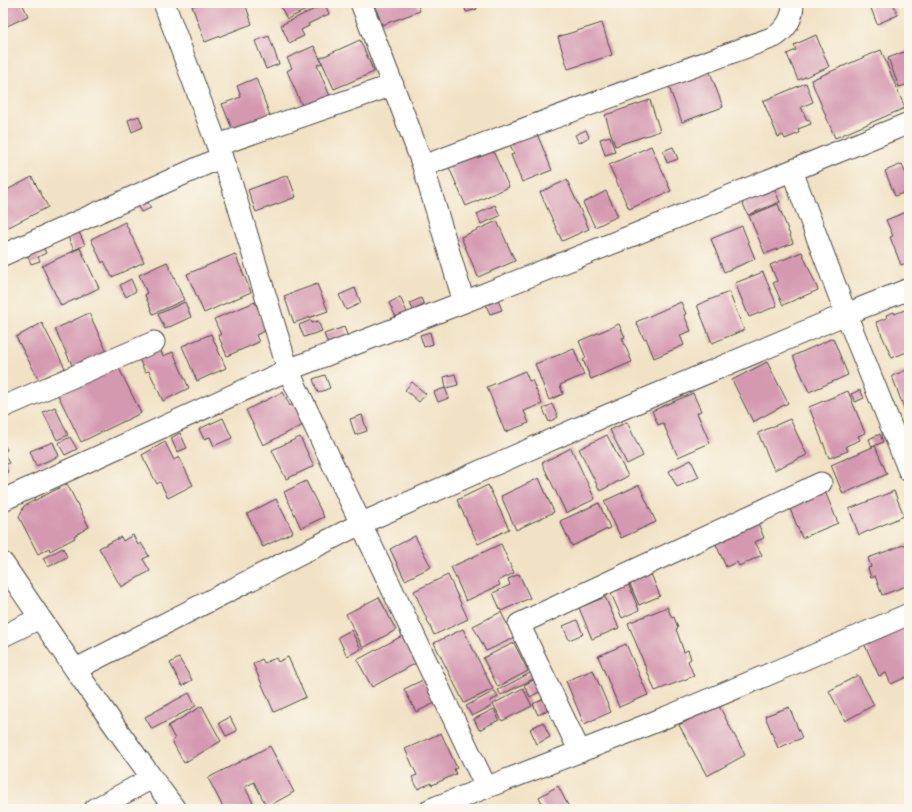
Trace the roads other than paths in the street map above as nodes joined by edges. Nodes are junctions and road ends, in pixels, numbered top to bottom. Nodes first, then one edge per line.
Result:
1 (164, 3) edge
2 (360, 3) edge
3 (793, 3) edge
4 (393, 85) junction
5 (909, 123) edge
6 (220, 151) junction
7 (423, 166) junction
8 (792, 171) junction
9 (3, 255) edge
10 (909, 289) edge
11 (464, 302) junction
12 (846, 314) junction
13 (154, 342) dead end
14 (288, 370) junction
15 (3, 407) edge
16 (904, 446) edge
17 (909, 470) edge
18 (822, 483) dead end
19 (3, 500) edge
20 (362, 523) junction
21 (3, 564) edge
22 (909, 614) edge
23 (40, 618) junction
24 (3, 636) edge
25 (76, 669) junction
26 (580, 752) junction
27 (152, 778) junction
28 (486, 787) junction
29 (95, 809) edge
30 (174, 809) edge
31 (431, 809) edge

1 - 6 street
2 - 4 street
3 - 7 street
4 - 6 street
4 - 7 street
5 - 8 street
6 - 9 street
6 - 14 street
7 - 11 street
8 - 11 street
8 - 12 street
10 - 12 street
11 - 14 street
12 - 16 street
12 - 20 street
13 - 15 street
14 - 19 street
14 - 20 street
16 - 17 street
18 - 26 street
20 - 25 street
20 - 28 street
21 - 23 street
22 - 26 street
23 - 24 street
23 - 25 street
25 - 27 street
26 - 28 street
27 - 29 street
27 - 30 street
28 - 31 street

